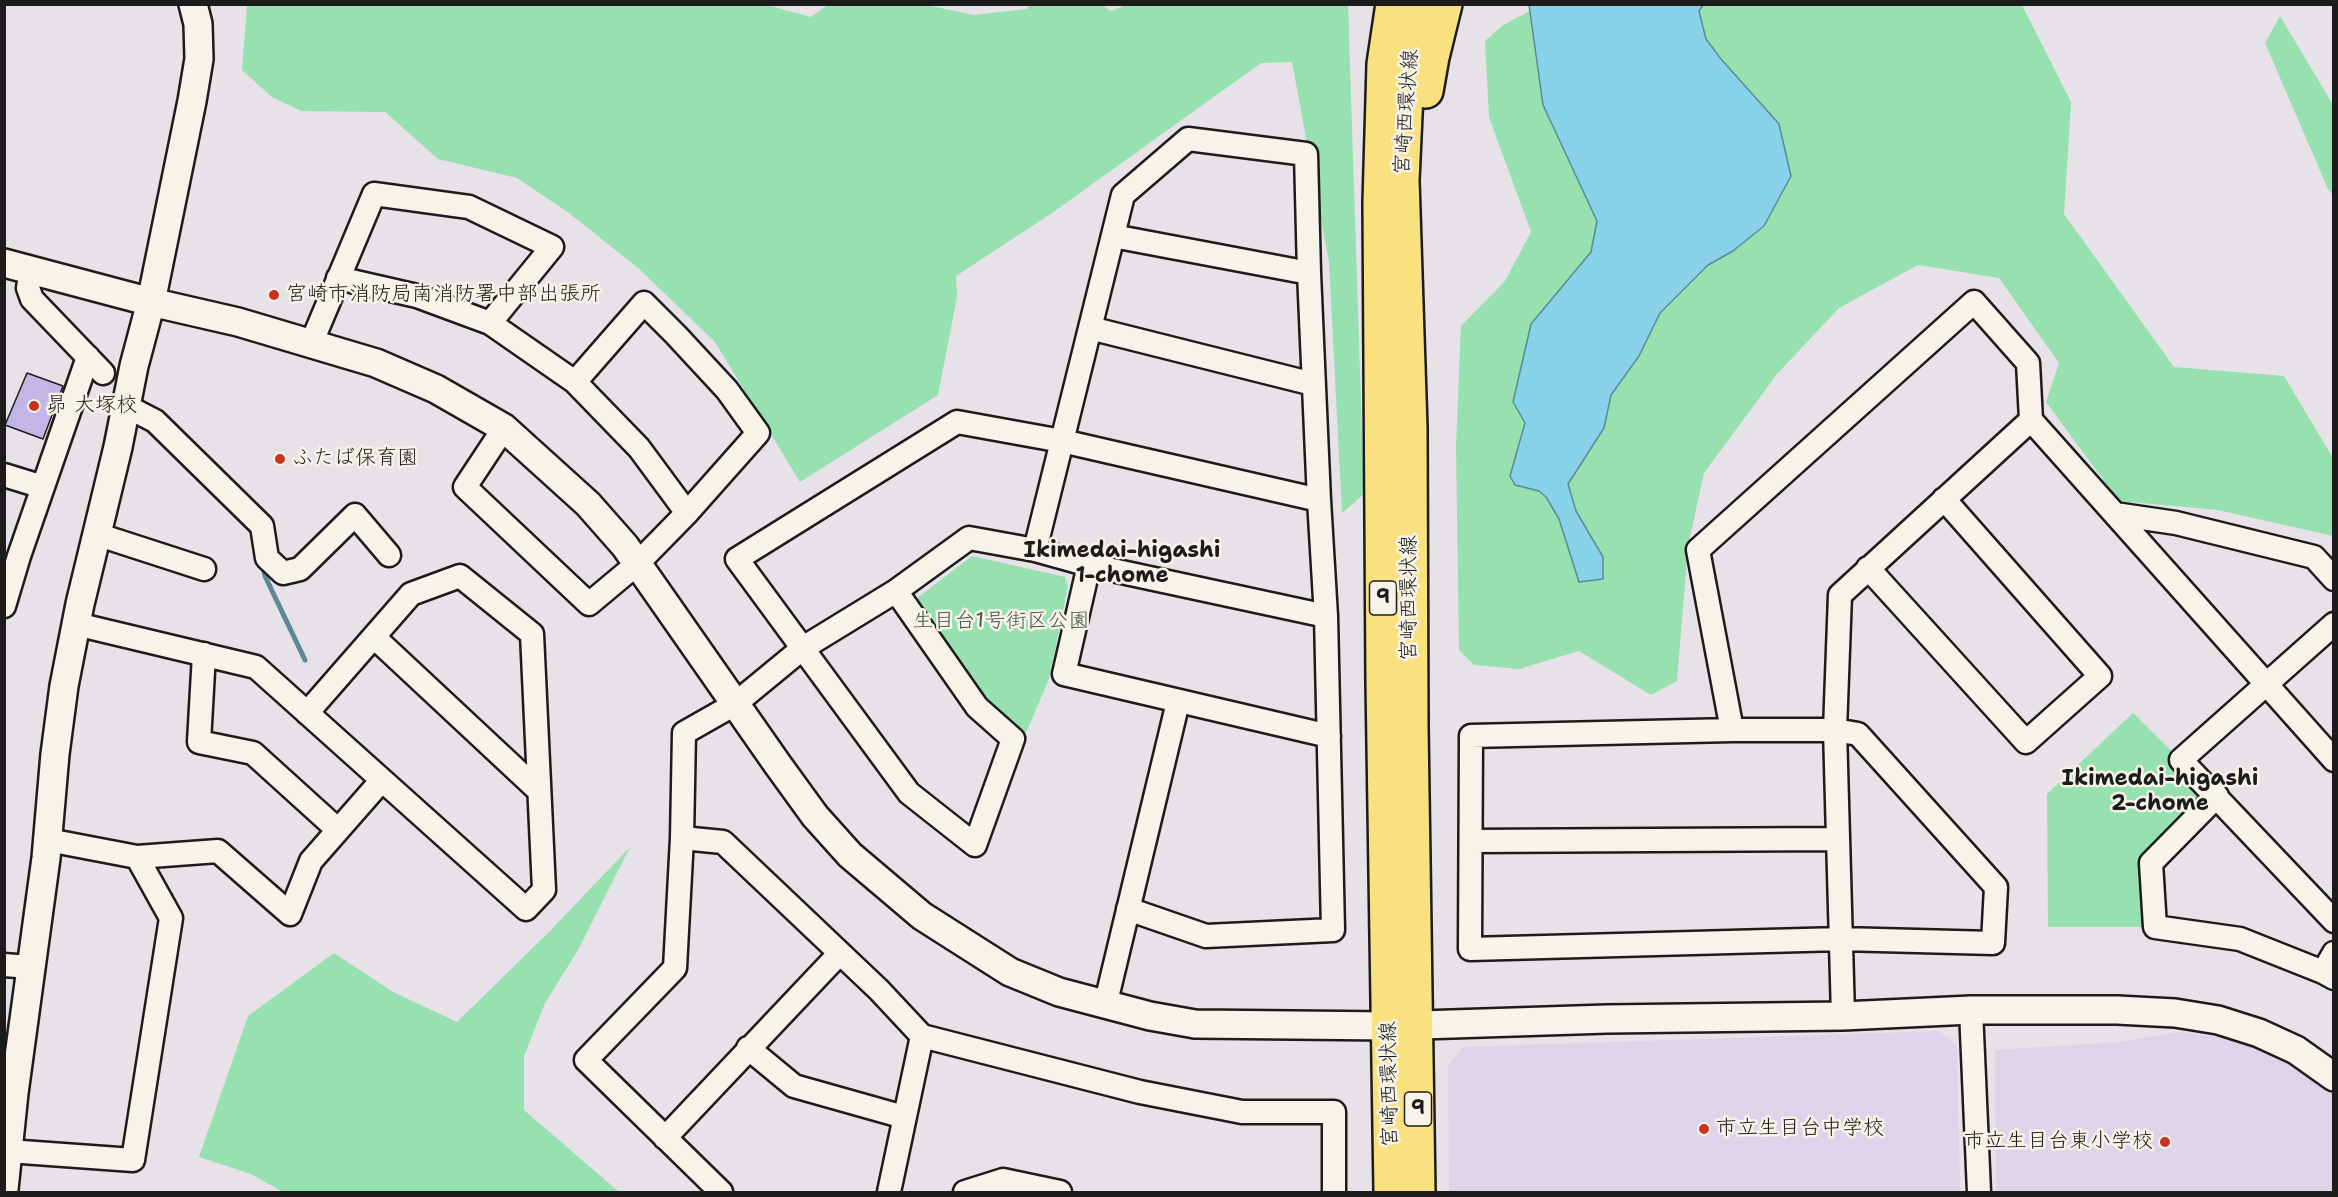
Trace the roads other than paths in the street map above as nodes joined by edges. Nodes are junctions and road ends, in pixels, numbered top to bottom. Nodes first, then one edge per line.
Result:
1 (193, 4) edge
2 (1393, 4) edge
3 (1417, 4) edge
4 (1445, 4) edge
5 (1113, 236) junction
6 (4, 263) edge
7 (31, 271) junction
8 (1308, 273) junction
9 (338, 278) junction
10 (151, 302) junction
11 (490, 323) junction
12 (1090, 328) junction
13 (311, 344) junction
14 (575, 382) junction
15 (1313, 384) junction
16 (126, 406) junction
17 (2031, 420) junction
18 (504, 428) junction
19 (1410, 428) junction
20 (1062, 441) junction
21 (4, 475) edge
22 (43, 487) junction
23 (1944, 499) junction
24 (1319, 500) junction
25 (687, 513) junction
26 (2115, 514) junction
27 (96, 534) junction
28 (1035, 550) junction
29 (12, 554) edge
30 (389, 555) dead end
31 (638, 562) junction
32 (1089, 565) junction
33 (1868, 568) junction
34 (204, 569) dead end
35 (2334, 579) edge
36 (896, 591) junction
37 (4, 606) edge
38 (1326, 616) junction
39 (76, 624) junction
40 (2334, 624) edge
41 (374, 636) junction
42 (803, 648) junction
43 (204, 654) junction
44 (2266, 684) junction
45 (1178, 702) junction
46 (735, 704) junction
47 (307, 713) junction
48 (1732, 730) junction
49 (1835, 730) junction
50 (1329, 736) junction
51 (2334, 760) edge
52 (382, 780) junction
53 (539, 791) junction
54 (2217, 796) junction
55 (338, 830) junction
56 (682, 838) junction
57 (1838, 839) junction
58 (48, 840) junction
59 (1471, 842) junction
60 (137, 857) junction
61 (1128, 909) junction
62 (2334, 921) edge
63 (1840, 939) junction
64 (840, 953) junction
65 (17, 966) edge
66 (2330, 967) edge
67 (1105, 1006) junction
68 (1971, 1010) junction
69 (1844, 1016) junction
70 (1403, 1025) junction
71 (922, 1036) junction
72 (747, 1048) junction
73 (2334, 1077) edge
74 (904, 1118) junction
75 (665, 1138) junction
76 (8, 1151) junction
77 (4, 1189) edge
78 (1046, 1191) edge
79 (721, 1192) edge
80 (889, 1192) edge
81 (965, 1192) edge
82 (1334, 1192) edge
83 (1391, 1192) edge
84 (1418, 1192) edge
85 (1978, 1192) edge

1 - 10 street
2 - 70 main road, 宮崎西環状線 / 9
3 - 19 main road, 宮崎西環状線 / 9
4 - 19 main road
5 - 8 street
5 - 8 street
5 - 12 street
6 - 7 street
7 - 10 street
7 - 22 street
8 - 15 street
9 - 11 street
9 - 11 street
9 - 13 street
10 - 13 street
10 - 16 street
11 - 14 street
12 - 15 street
12 - 20 street
13 - 18 street
14 - 25 street
14 - 25 street
15 - 24 street
16 - 27 street
16 - 30 street
17 - 23 street
17 - 26 street
17 - 48 street
18 - 31 street
18 - 31 street
19 - 70 main road, 宮崎西環状線 / 9
20 - 24 street
20 - 28 street
20 - 42 street
21 - 22 street
22 - 29 street
23 - 33 street
23 - 33 street
24 - 38 street
25 - 31 street
26 - 35 street
26 - 44 street
27 - 34 street
27 - 39 street
28 - 32 street
28 - 36 street
29 - 37 street
31 - 46 street
32 - 38 street
32 - 45 street
33 - 49 street
36 - 42 street
36 - 42 street
38 - 50 street
39 - 43 street
39 - 58 street
40 - 44 street
41 - 47 street
41 - 53 street
41 - 53 street
42 - 46 street
43 - 47 street
43 - 55 street
44 - 51 street
44 - 54 street
45 - 50 street
45 - 61 street
46 - 56 street
46 - 67 street
47 - 52 street
48 - 49 street
48 - 59 street
49 - 57 street
49 - 63 street
50 - 61 street
52 - 53 street
52 - 55 street
54 - 62 street
54 - 66 street
55 - 60 street
56 - 64 street
56 - 75 street
57 - 59 street
57 - 63 street
58 - 60 street
58 - 65 street
59 - 63 street
60 - 76 street
61 - 67 street
63 - 69 street
64 - 71 street
64 - 72 street
65 - 76 street
67 - 70 street
68 - 69 street
68 - 73 street
68 - 85 street
69 - 70 street
70 - 83 main road, 宮崎西環状線 / 9
70 - 84 main road, 宮崎西環状線 / 9
71 - 74 street
71 - 82 street
72 - 74 street
72 - 75 street
74 - 80 street
75 - 79 street
76 - 77 street
78 - 81 street

